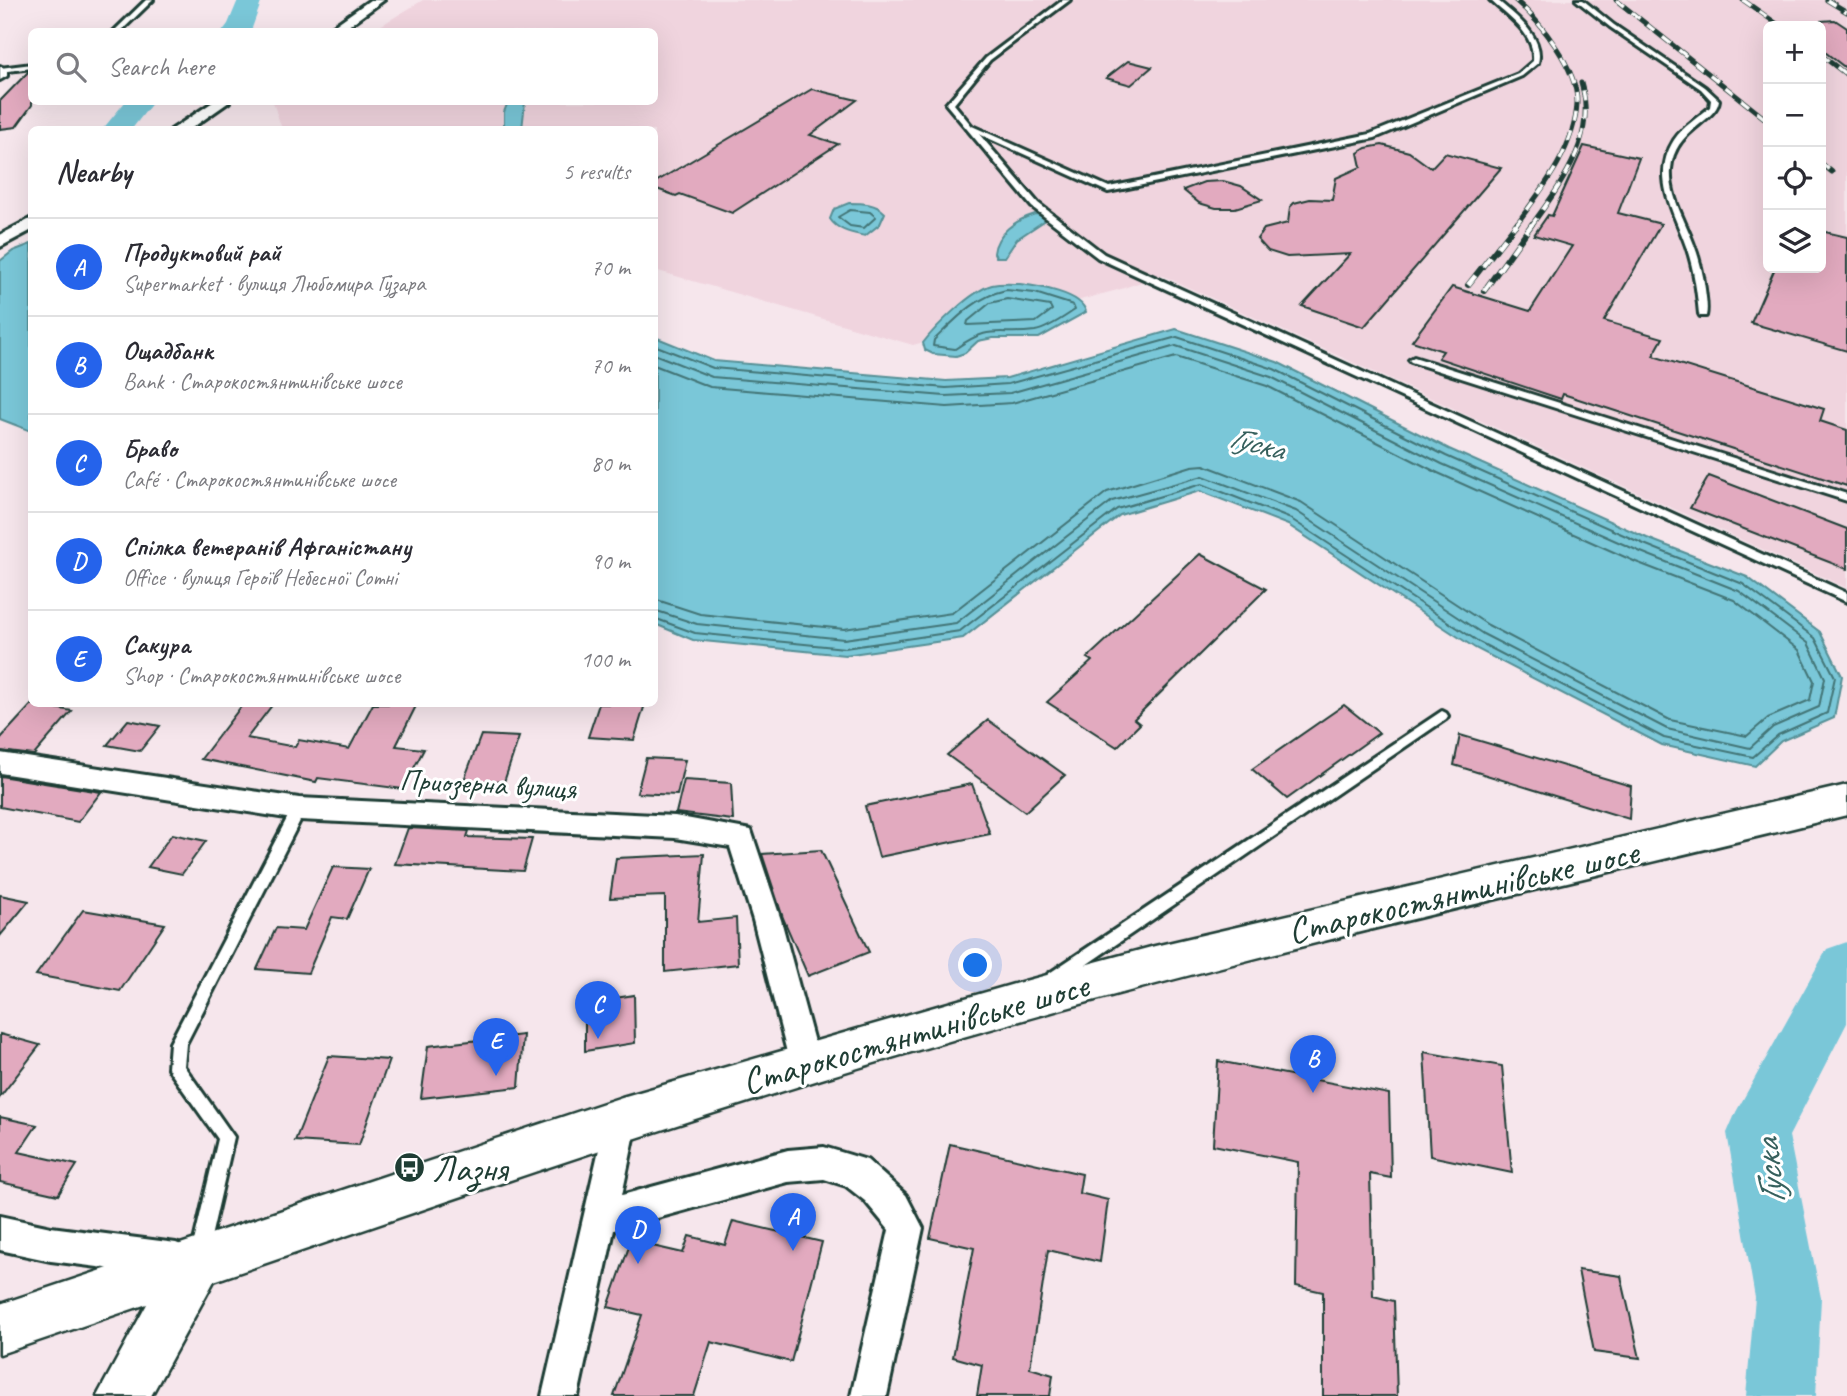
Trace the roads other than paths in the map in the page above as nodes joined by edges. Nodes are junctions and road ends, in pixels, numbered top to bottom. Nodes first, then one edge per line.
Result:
1 (150, 0) edge
2 (379, 0) edge
3 (1068, 0) edge
4 (1493, 0) edge
5 (1579, 0) edge
6 (120, 28) edge
7 (337, 28) edge
8 (28, 66) edge
9 (0, 70) edge
10 (0, 76) edge
11 (217, 105) edge
12 (184, 126) edge
13 (968, 126) junction
14 (28, 225) edge
15 (0, 242) edge
16 (1703, 314) dead end
17 (1413, 360) dead end
18 (1847, 498) edge
19 (1847, 598) edge
20 (1442, 716) dead end
21 (0, 763) edge
22 (1847, 800) edge
23 (299, 809) junction
24 (1021, 1000) junction
25 (806, 1064) junction
26 (622, 1119) junction
27 (600, 1217) junction
28 (0, 1233) edge
29 (197, 1263) junction
30 (0, 1329) edge
31 (123, 1396) edge
32 (560, 1396) edge
33 (869, 1396) edge

1 - 6 lane
2 - 7 street
3 - 13 lane
4 - 13 lane
5 - 16 lane
8 - 9 lane
9 - 10 street
11 - 12 street
13 - 19 lane
14 - 15 street
17 - 18 lane
20 - 24 lane
21 - 23 street, Приозерна вулиця
22 - 24 main road, Старокостянтинівське шосе
23 - 25 street, Приозерна вулиця
23 - 29 lane
24 - 25 main road, Старокостянтинівське шосе
25 - 26 main road, Старокостянтинівське шосе
26 - 27 street
26 - 29 main road, Старокостянтинівське шосе
27 - 32 street
27 - 33 street
28 - 29 street
29 - 30 main road, Старокостянтинівське шосе
29 - 31 main road

